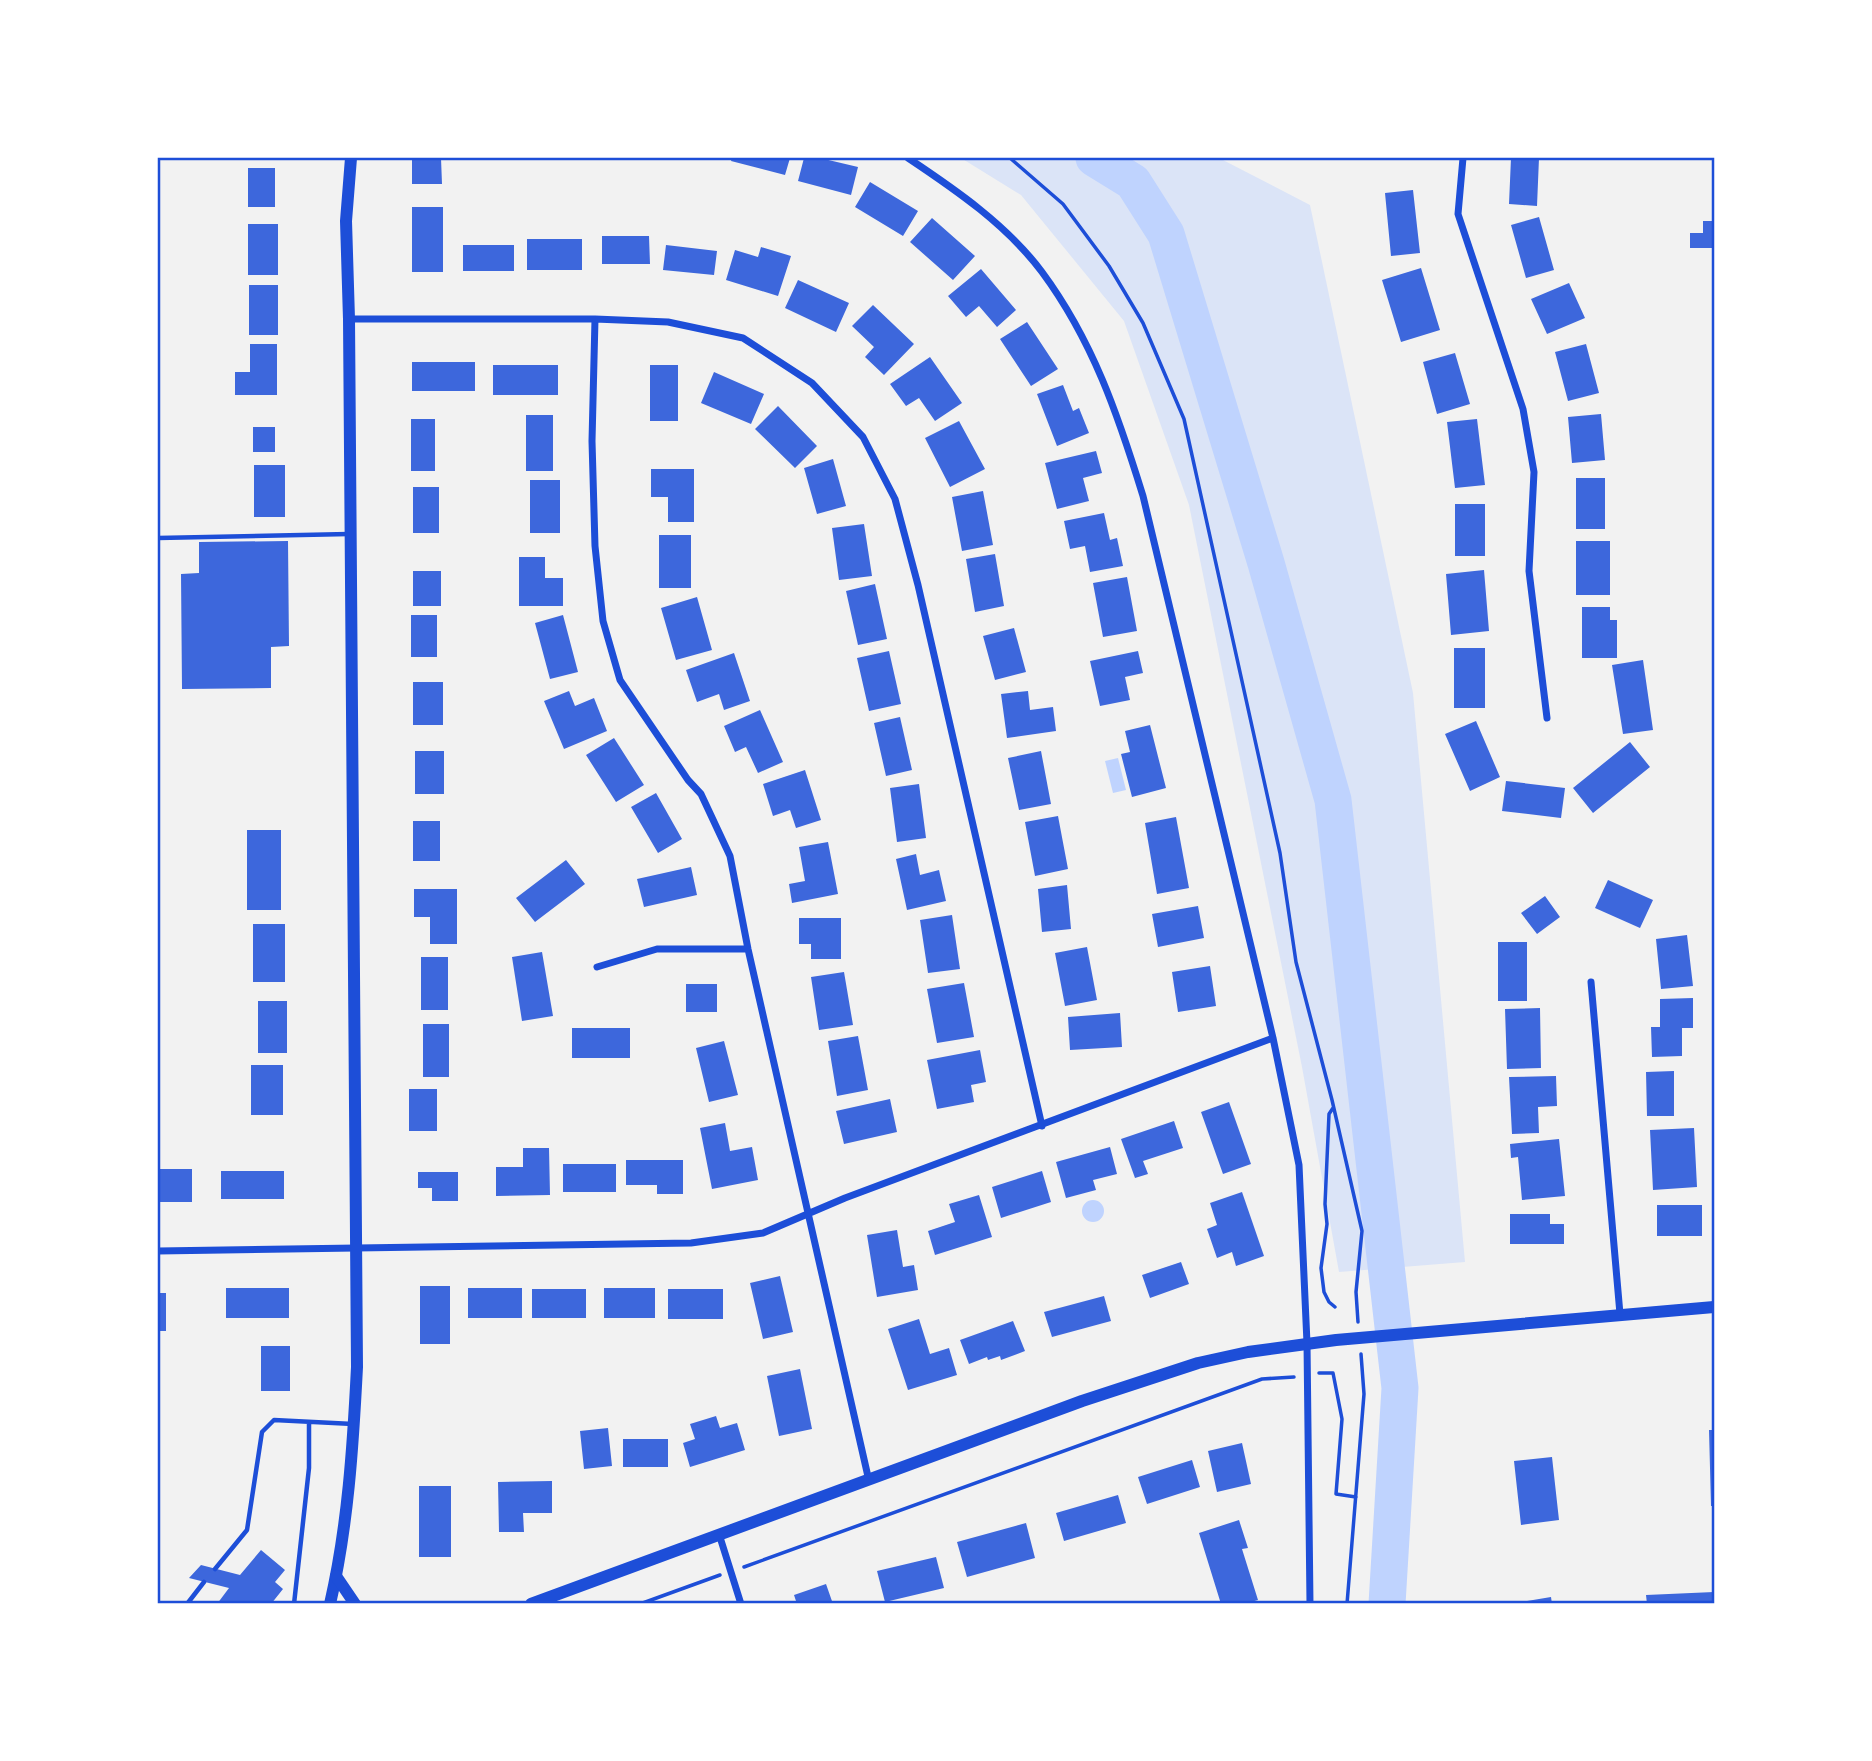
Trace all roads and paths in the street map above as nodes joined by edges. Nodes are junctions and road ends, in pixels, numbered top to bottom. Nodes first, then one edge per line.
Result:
1 (351, 158) edge
2 (908, 158) edge
3 (1010, 158) edge
4 (1463, 158) edge
5 (349, 319) junction
6 (595, 319) junction
7 (351, 534) junction
8 (158, 538) edge
9 (1547, 718) dead end
10 (748, 949) junction
11 (597, 967) dead end
12 (1591, 982) dead end
13 (1273, 1038) junction
14 (1334, 1106) junction
15 (1042, 1126) junction
16 (807, 1214) junction
17 (355, 1246) junction
18 (158, 1251) edge
19 (1335, 1307) dead end
20 (1714, 1307) edge
21 (1620, 1314) junction
22 (1359, 1327) dead end
23 (1307, 1343) junction
24 (1361, 1350) dead end
25 (1327, 1372) dead end
26 (1295, 1377) dead end
27 (309, 1422) junction
28 (354, 1424) junction
29 (869, 1481) junction
30 (1356, 1497) junction
31 (719, 1534) junction
32 (746, 1566) dead end
33 (215, 1569) dead end
34 (336, 1576) junction
35 (709, 1579) dead end
36 (204, 1582) dead end
37 (187, 1604) edge
38 (294, 1604) edge
39 (330, 1604) edge
40 (355, 1604) edge
41 (531, 1604) edge
42 (640, 1604) edge
43 (741, 1604) edge
44 (1310, 1604) edge
45 (1347, 1604) edge

1 - 5 street
2 - 13 street
3 - 14 path
4 - 9 street
5 - 6 street
5 - 7 street
6 - 10 street
6 - 15 street
7 - 8 lane
7 - 17 street
10 - 11 street
10 - 16 street
12 - 21 street
13 - 15 street
13 - 23 street
14 - 19 path
14 - 22 path
15 - 16 street
16 - 17 street
16 - 29 street
17 - 18 street
17 - 28 street
20 - 21 street
21 - 23 street
23 - 29 street
23 - 44 street
24 - 30 path
25 - 30 path
26 - 32 path
27 - 28 lane
27 - 33 lane
27 - 38 lane
28 - 34 street
29 - 31 street
30 - 45 path
31 - 41 street
31 - 43 street
34 - 39 street
34 - 40 street
35 - 42 path
36 - 37 lane

